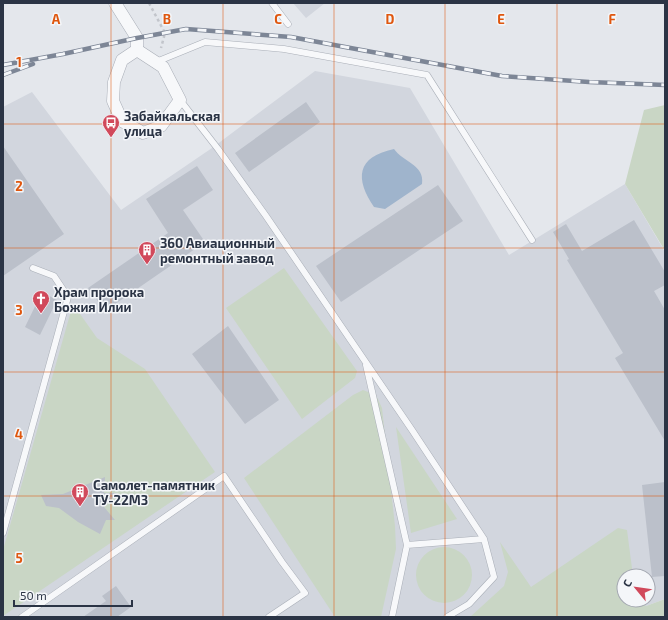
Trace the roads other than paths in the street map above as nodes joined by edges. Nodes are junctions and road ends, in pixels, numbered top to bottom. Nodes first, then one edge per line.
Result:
1 (114, 3) edge
2 (272, 3) edge
3 (288, 24) dead end
4 (137, 50) junction
5 (156, 62) junction
6 (180, 100) junction
7 (532, 240) dead end
8 (33, 268) dead end
9 (364, 360) junction
10 (3, 533) edge
11 (484, 540) junction
12 (407, 545) junction
13 (22, 617) edge
14 (269, 617) edge
15 (392, 617) edge
16 (447, 617) edge

1 - 4 street
2 - 3 lane
4 - 5 street
4 - 6 street
5 - 6 street
5 - 7 lane
6 - 9 lane
8 - 10 lane
9 - 11 lane
9 - 12 lane
11 - 12 lane
11 - 16 lane
12 - 15 lane
13 - 14 lane

